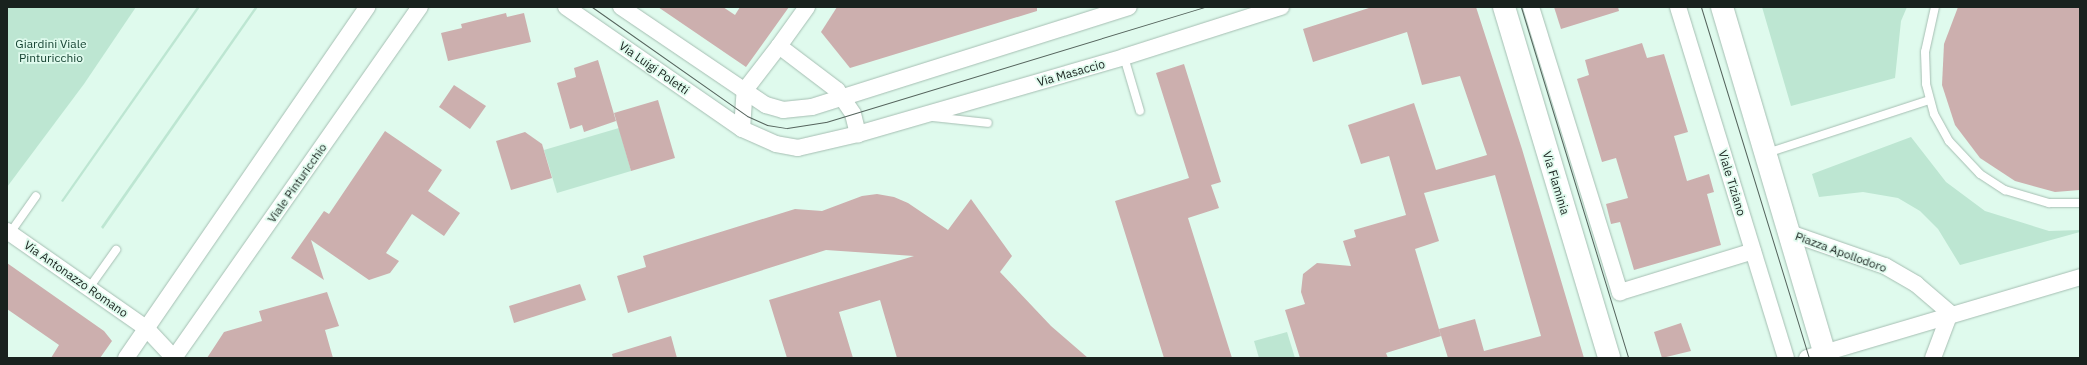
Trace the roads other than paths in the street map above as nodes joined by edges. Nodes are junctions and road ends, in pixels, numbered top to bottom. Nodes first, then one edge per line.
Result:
1 (367, 7) edge
2 (420, 7) edge
3 (566, 7) edge
4 (621, 7) edge
5 (807, 7) edge
6 (1129, 7) edge
7 (1281, 7) edge
8 (1504, 7) edge
9 (1531, 7) edge
10 (1678, 7) edge
11 (1722, 7) edge
12 (1935, 7) edge
13 (779, 46) junction
14 (1124, 57) junction
15 (745, 90) junction
16 (843, 96) junction
17 (1929, 100) junction
18 (1140, 111) dead end
19 (925, 116) junction
20 (988, 124) dead end
21 (742, 130) junction
22 (858, 134) junction
23 (1766, 153) junction
24 (36, 196) dead end
25 (2080, 203) edge
26 (9, 232) edge
27 (1790, 233) junction
28 (116, 250) dead end
29 (1753, 251) junction
30 (2080, 277) edge
31 (89, 288) junction
32 (1950, 313) junction
33 (146, 328) junction
34 (1819, 356) edge
35 (126, 358) edge
36 (174, 358) edge
37 (1609, 358) edge
38 (1786, 358) edge
39 (1933, 358) edge

1 - 33 street
2 - 36 street, Viale Pinturicchio
3 - 21 street, Via Luigi Poletti
4 - 15 street
5 - 13 street
6 - 16 street
7 - 14 street, Via Masaccio
8 - 37 street, Via Flaminia
9 - 29 street
10 - 29 street, Viale Tiziano
11 - 23 street
12 - 17 lane
13 - 15 street
13 - 16 street
14 - 18 lane
14 - 19 street, Via Masaccio
15 - 16 street
15 - 21 street
16 - 22 street
17 - 23 lane
17 - 25 lane
19 - 20 lane
19 - 22 street, Via Masaccio
21 - 22 street, Via Luigi Poletti
23 - 27 street
24 - 26 lane
26 - 31 street, Via Antonazzo Romano
27 - 32 street, Piazza Apollodoro
27 - 34 street
28 - 31 lane
29 - 38 street, Viale Tiziano
30 - 32 street
31 - 33 street, Via Antonazzo Romano
32 - 34 street
32 - 39 street
33 - 35 street
33 - 36 street, Via Antonazzo Romano

